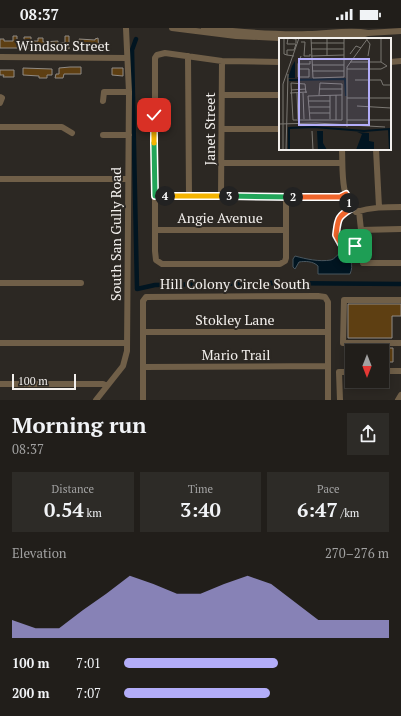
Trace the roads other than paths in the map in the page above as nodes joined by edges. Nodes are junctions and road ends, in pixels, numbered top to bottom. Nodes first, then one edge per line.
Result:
1 (126, 28) edge
2 (172, 28) edge
3 (204, 28) edge
4 (401, 31) edge
5 (368, 33) junction
6 (279, 38) edge
7 (337, 38) edge
8 (188, 56) junction
9 (0, 57) edge
10 (126, 58) junction
11 (222, 61) junction
12 (401, 61) edge
13 (279, 62) edge
14 (391, 62) edge
15 (129, 92) junction
16 (222, 95) junction
17 (279, 95) edge
18 (0, 96) edge
19 (103, 101) dead end
20 (0, 103) edge
21 (0, 127) edge
22 (222, 129) junction
23 (279, 129) edge
24 (72, 133) dead end
25 (103, 135) dead end
26 (129, 135) junction
27 (342, 150) edge
28 (376, 150) edge
29 (222, 163) junction
30 (342, 163) junction
31 (0, 179) edge
32 (128, 179) junction
33 (346, 194) junction
34 (155, 196) junction
35 (189, 196) junction
36 (221, 196) junction
37 (286, 197) junction
38 (379, 207) junction
39 (401, 207) edge
40 (352, 208) junction
41 (359, 211) junction
42 (401, 229) edge
43 (154, 230) junction
44 (286, 230) junction
45 (361, 230) junction
46 (362, 245) junction
47 (401, 263) edge
48 (0, 283) edge
49 (81, 283) dead end
50 (401, 300) edge
51 (143, 332) junction
52 (328, 332) junction
53 (0, 343) edge
54 (127, 343) junction
55 (401, 343) edge
56 (328, 366) junction
57 (143, 367) junction
58 (389, 371) edge
59 (401, 371) edge
60 (345, 372) edge
61 (0, 384) edge
62 (107, 386) junction
63 (401, 395) edge
64 (96, 400) edge
65 (143, 400) edge
66 (328, 400) edge
67 (340, 400) edge
68 (398, 400) edge

1 - 10 street, South San Gully Road
2 - 6 street
3 - 5 street
4 - 5 street
5 - 7 street
8 - 11 street
8 - 34 street
8 - 35 street
9 - 10 street, Windsor Street
10 - 15 street, South San Gully Road
11 - 13 street
11 - 16 street, Janet Street
12 - 14 street
15 - 19 street
15 - 26 street, South San Gully Road
16 - 17 street
16 - 22 street, Janet Street
18 - 20 street
21 - 24 street
22 - 23 street
22 - 29 street, Janet Street
25 - 26 street
26 - 32 street, South San Gully Road
27 - 30 street
28 - 38 street
29 - 30 street
29 - 36 street, Janet Street
30 - 33 street
31 - 32 street
32 - 54 street, South San Gully Road
33 - 37 street
33 - 40 street
34 - 35 street
34 - 43 street
35 - 36 street
36 - 37 street
37 - 44 street
38 - 39 street
38 - 41 street
40 - 41 street
40 - 46 street
41 - 45 street
42 - 45 street
43 - 44 street, Angie Avenue
43 - 44 street
45 - 46 street
46 - 47 street
48 - 49 street
50 - 55 street
51 - 52 street, Stokley Lane
51 - 52 street, Hill Colony Circle South
51 - 57 street
52 - 56 street
53 - 54 street
54 - 62 street, South San Gully Road
56 - 57 street, Mario Trail
56 - 66 street
57 - 65 street
58 - 59 street
60 - 67 street
61 - 62 street
62 - 64 street, South San Gully Road
63 - 68 street

